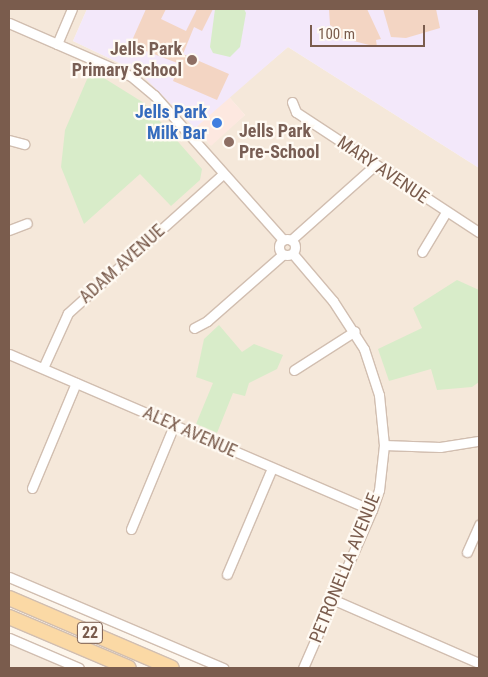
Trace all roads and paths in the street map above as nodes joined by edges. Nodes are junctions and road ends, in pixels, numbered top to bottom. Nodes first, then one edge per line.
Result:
1 (72, 9) edge
2 (9, 23) edge
3 (57, 44) junction
4 (292, 102) dead end
5 (9, 140) edge
6 (24, 144) dead end
7 (374, 166) junction
8 (222, 175) junction
9 (446, 212) junction
10 (27, 223) dead end
11 (9, 230) edge
12 (479, 232) edge
13 (287, 240) junction
14 (422, 252) dead end
15 (293, 254) junction
16 (282, 255) junction
17 (194, 328) dead end
18 (355, 331) junction
19 (9, 354) edge
20 (43, 368) junction
21 (294, 370) dead end
22 (76, 383) junction
23 (174, 425) junction
24 (479, 441) edge
25 (384, 445) junction
26 (272, 468) junction
27 (32, 488) dead end
28 (372, 510) junction
29 (479, 525) edge
30 (131, 529) dead end
31 (467, 552) dead end
32 (227, 574) dead end
33 (9, 577) edge
34 (9, 598) edge
35 (334, 600) junction
36 (9, 616) edge
37 (9, 638) edge
38 (479, 663) edge
39 (79, 668) edge
40 (129, 668) edge
41 (172, 668) edge
42 (223, 668) edge
43 (303, 668) edge

1 - 3 street
2 - 3 street
3 - 8 street
4 - 7 street, MARY AVENUE
5 - 6 street
7 - 9 street, MARY AVENUE
7 - 13 street
8 - 13 street
8 - 20 street, ADAM AVENUE
9 - 12 street, MARY AVENUE
9 - 14 street
10 - 11 street
13 - 15 street
13 - 16 street
15 - 16 street
15 - 18 street, PETRONELLA AVENUE
16 - 17 street
18 - 21 street
18 - 25 street, PETRONELLA AVENUE
19 - 20 street, ALEX AVENUE
20 - 22 street, ALEX AVENUE
22 - 23 street, ALEX AVENUE
22 - 27 street
23 - 26 street, ALEX AVENUE
23 - 30 street
24 - 25 street
25 - 28 street, PETRONELLA AVENUE
26 - 28 street, ALEX AVENUE
26 - 32 street
28 - 35 street, PETRONELLA AVENUE
29 - 31 street
33 - 42 street
34 - 41 main road, 22
35 - 38 street
35 - 43 street, PETRONELLA AVENUE
36 - 40 main road, 22
37 - 39 street

